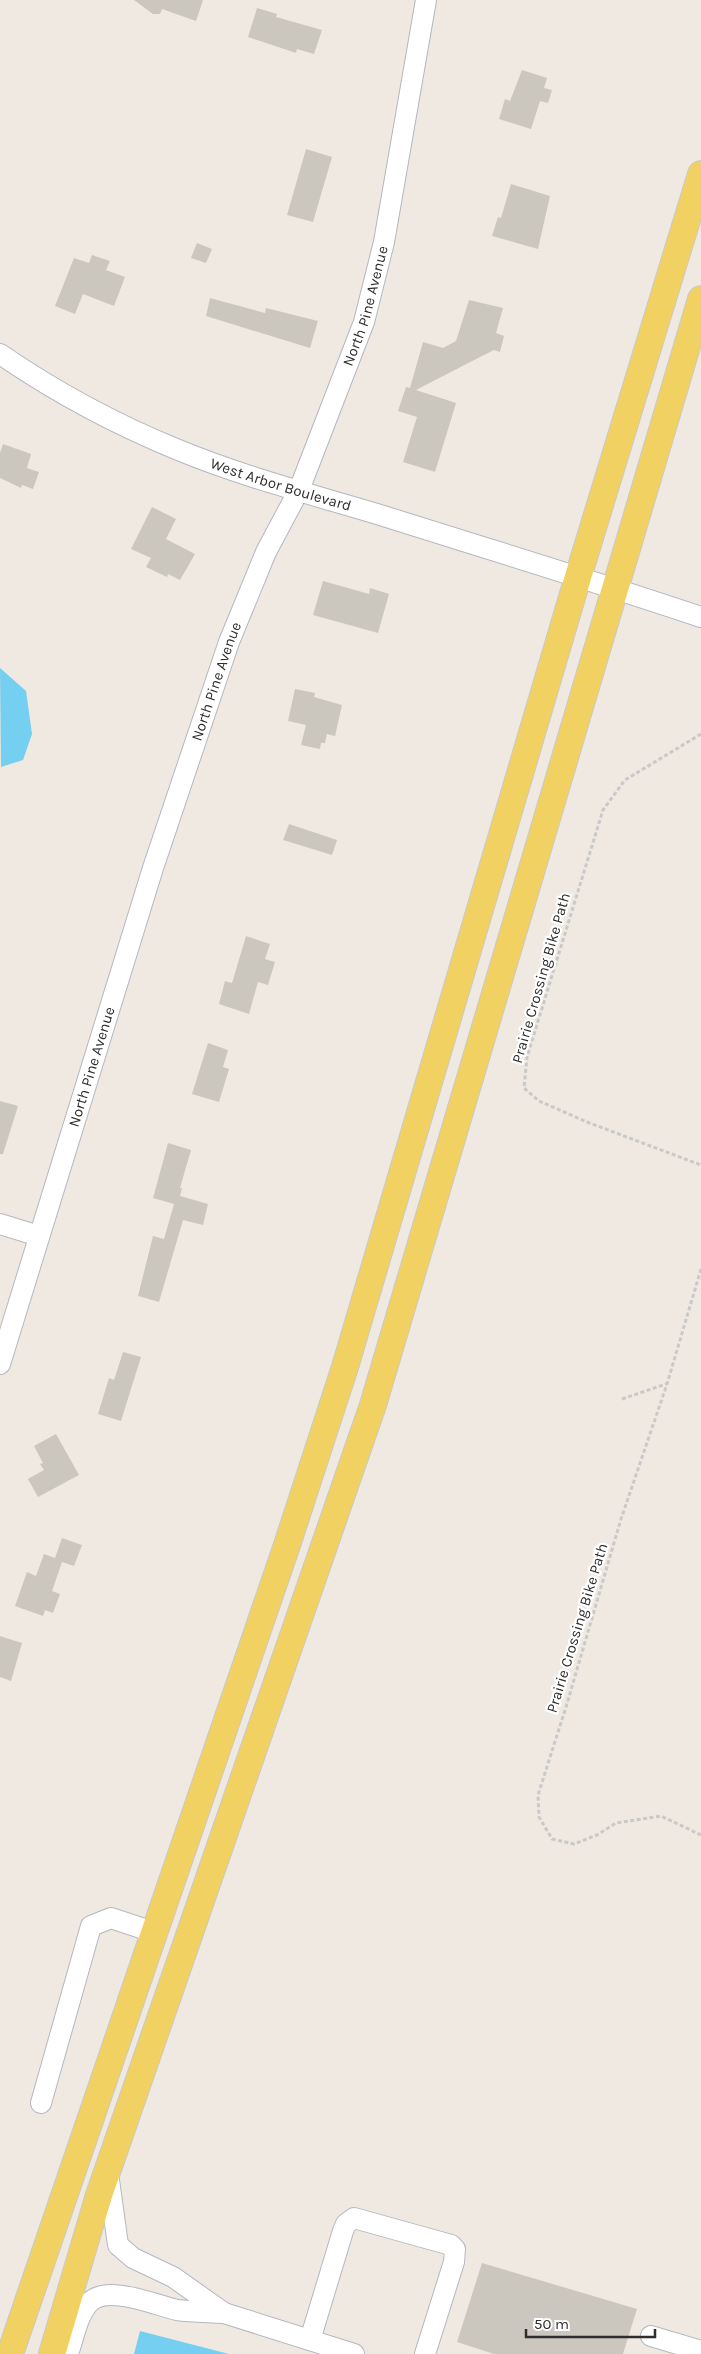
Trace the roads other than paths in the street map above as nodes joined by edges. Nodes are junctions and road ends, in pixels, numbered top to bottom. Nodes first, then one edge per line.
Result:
1 (426, 0) edge
2 (701, 174) edge
3 (701, 299) edge
4 (0, 354) edge
5 (299, 490) junction
6 (578, 577) junction
7 (614, 588) junction
8 (701, 617) edge
9 (0, 1224) edge
10 (39, 1236) junction
11 (0, 1364) edge
12 (153, 1932) junction
13 (41, 2103) dead end
14 (107, 2172) junction
15 (224, 2313) junction
16 (652, 2336) dead end
17 (310, 2340) junction
18 (701, 2352) edge
19 (10, 2354) edge
20 (52, 2354) edge
21 (68, 2354) edge
22 (354, 2354) edge
23 (425, 2354) edge

1 - 5 street, North Pine Avenue
2 - 6 main road
3 - 7 main road
4 - 5 street, West Arbor Boulevard
5 - 6 street, West Arbor Boulevard
5 - 10 street, North Pine Avenue
6 - 7 street, West Arbor Boulevard
6 - 12 main road
7 - 8 street, West Arbor Boulevard
7 - 14 main road
9 - 10 street
10 - 11 street, North Pine Avenue
12 - 13 street
12 - 19 main road
14 - 15 street
14 - 20 main road
15 - 17 street
15 - 21 street
16 - 18 street
17 - 22 street
17 - 23 street

